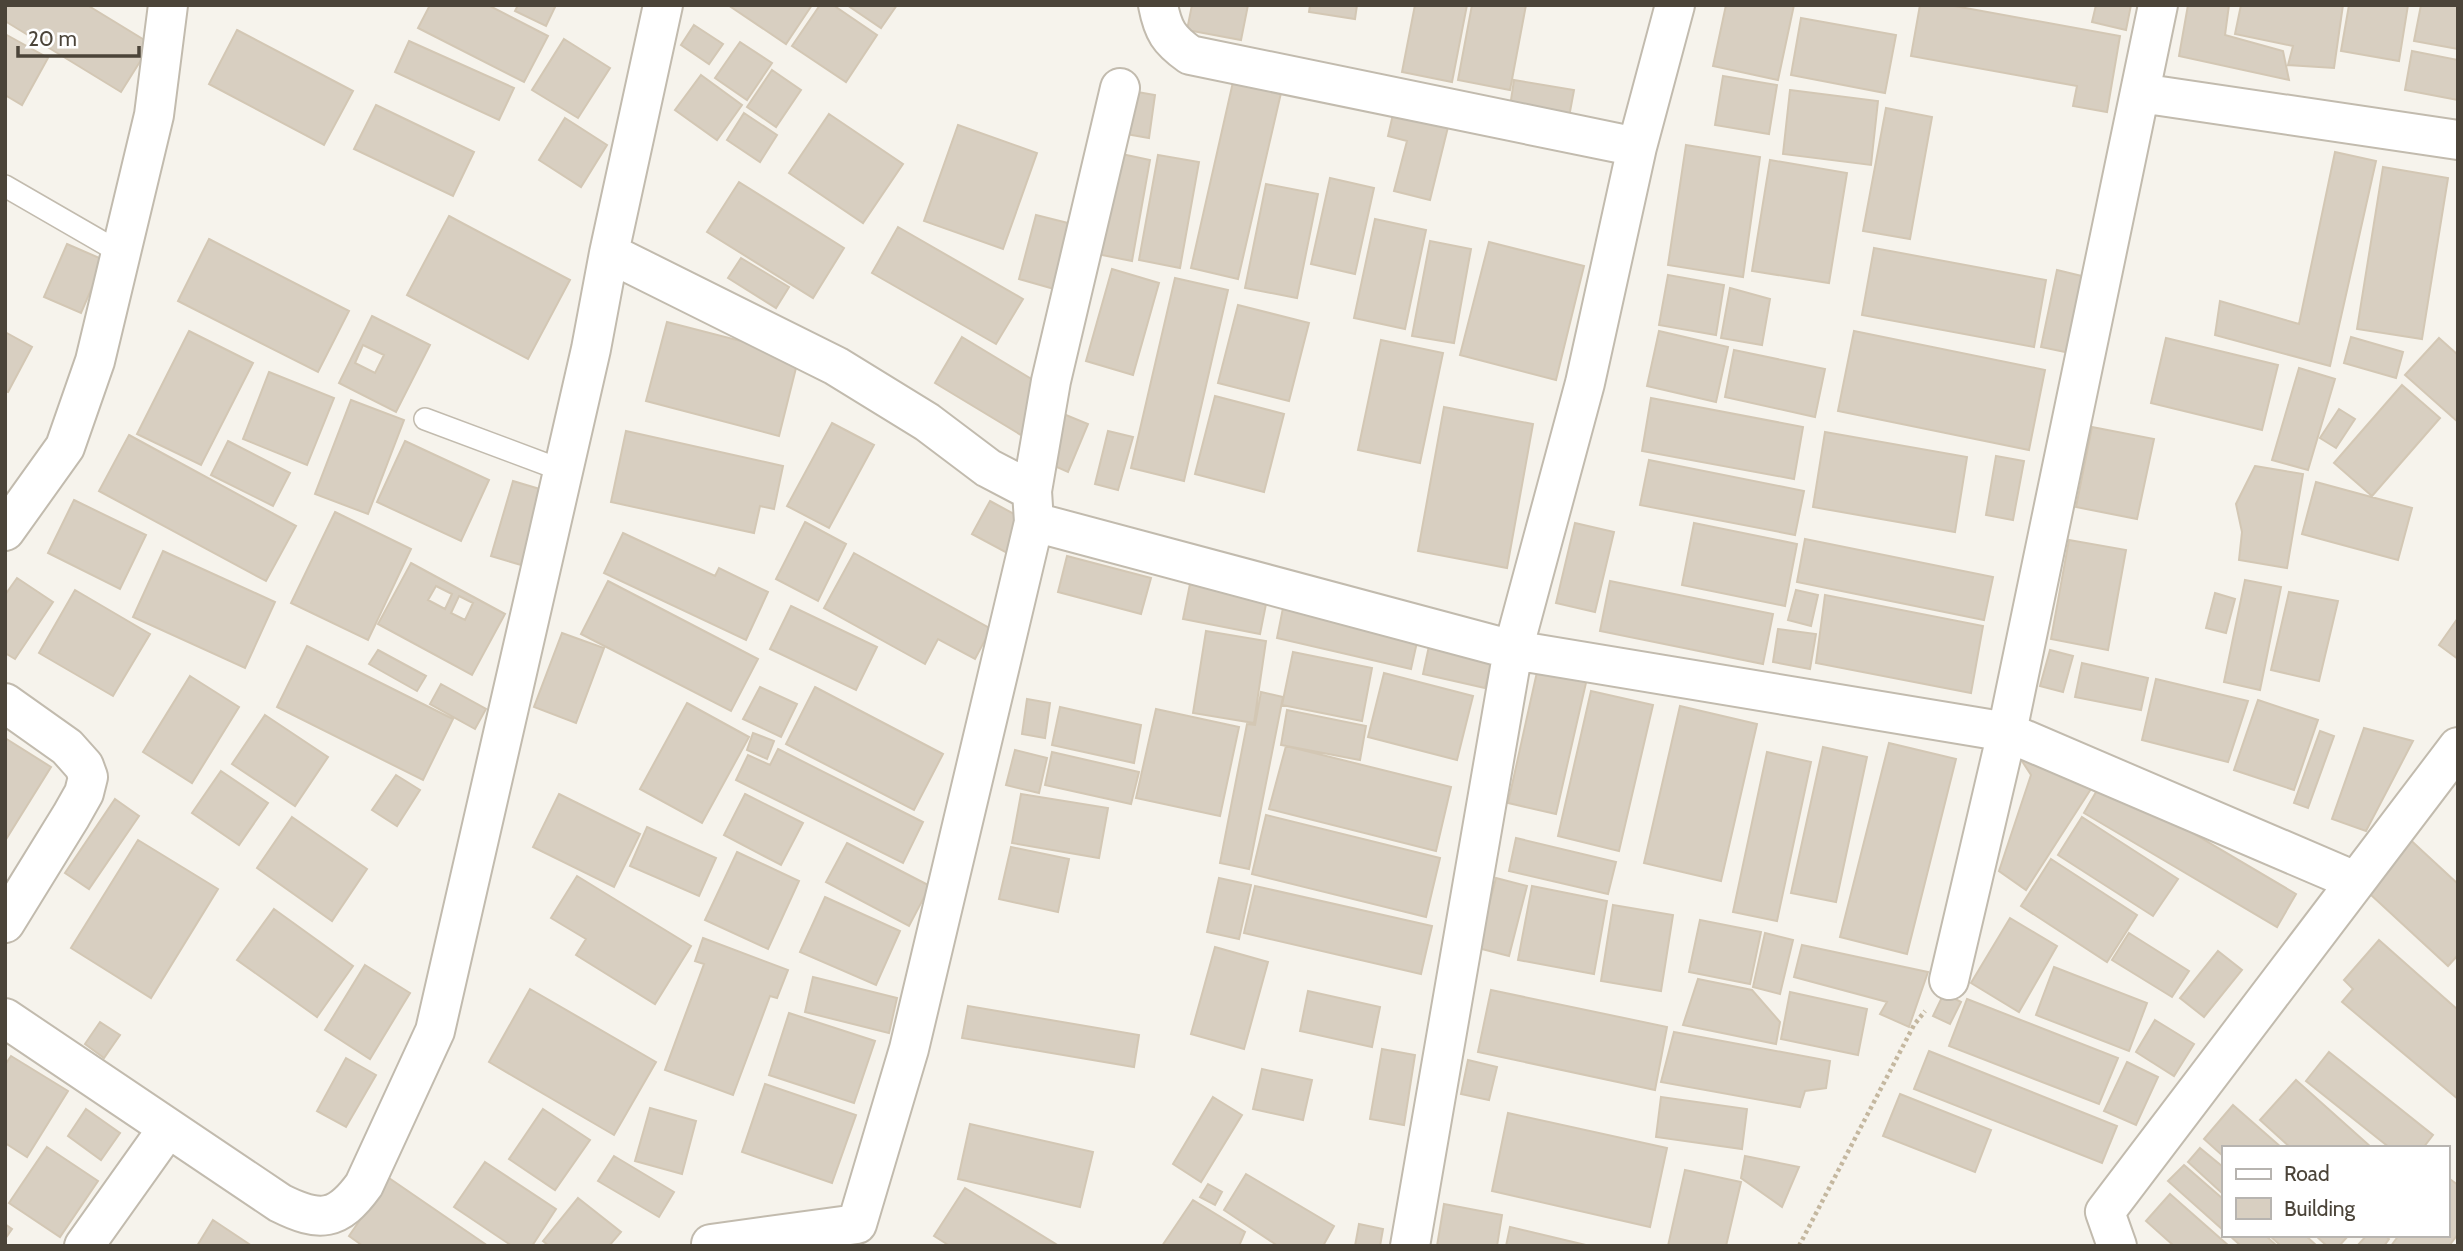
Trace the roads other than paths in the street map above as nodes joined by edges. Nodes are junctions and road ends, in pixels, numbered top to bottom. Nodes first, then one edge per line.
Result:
1 (168, 5) edge
2 (663, 5) edge
3 (1158, 5) edge
4 (1675, 5) edge
5 (2158, 5) edge
6 (1120, 88) dead end
7 (2140, 93) junction
8 (2458, 140) edge
9 (1637, 146) junction
10 (5, 186) edge
11 (121, 253) junction
12 (609, 253) junction
13 (425, 419) dead end
14 (564, 471) junction
15 (1033, 506) junction
16 (5, 531) edge
17 (1513, 650) junction
18 (5, 703) edge
19 (2007, 732) junction
20 (2458, 747) edge
21 (2355, 881) junction
22 (5, 923) edge
23 (1949, 980) road end
24 (5, 1018) edge
25 (168, 1128) junction
26 (866, 1235) edge
27 (711, 1244) edge
28 (84, 1246) edge
29 (1410, 1246) edge
30 (2117, 1246) edge

1 - 11 street
2 - 12 street
3 - 9 street
4 - 9 street
5 - 7 street
6 - 15 street
7 - 8 street
7 - 19 street
9 - 17 street
10 - 11 lane
11 - 16 street
12 - 14 street
12 - 15 street
13 - 14 lane
14 - 25 street
15 - 17 street
15 - 26 street
17 - 19 street
17 - 29 street
18 - 22 street
19 - 21 street
19 - 23 street
20 - 21 street
21 - 30 street
24 - 25 street
25 - 28 street
26 - 27 street

